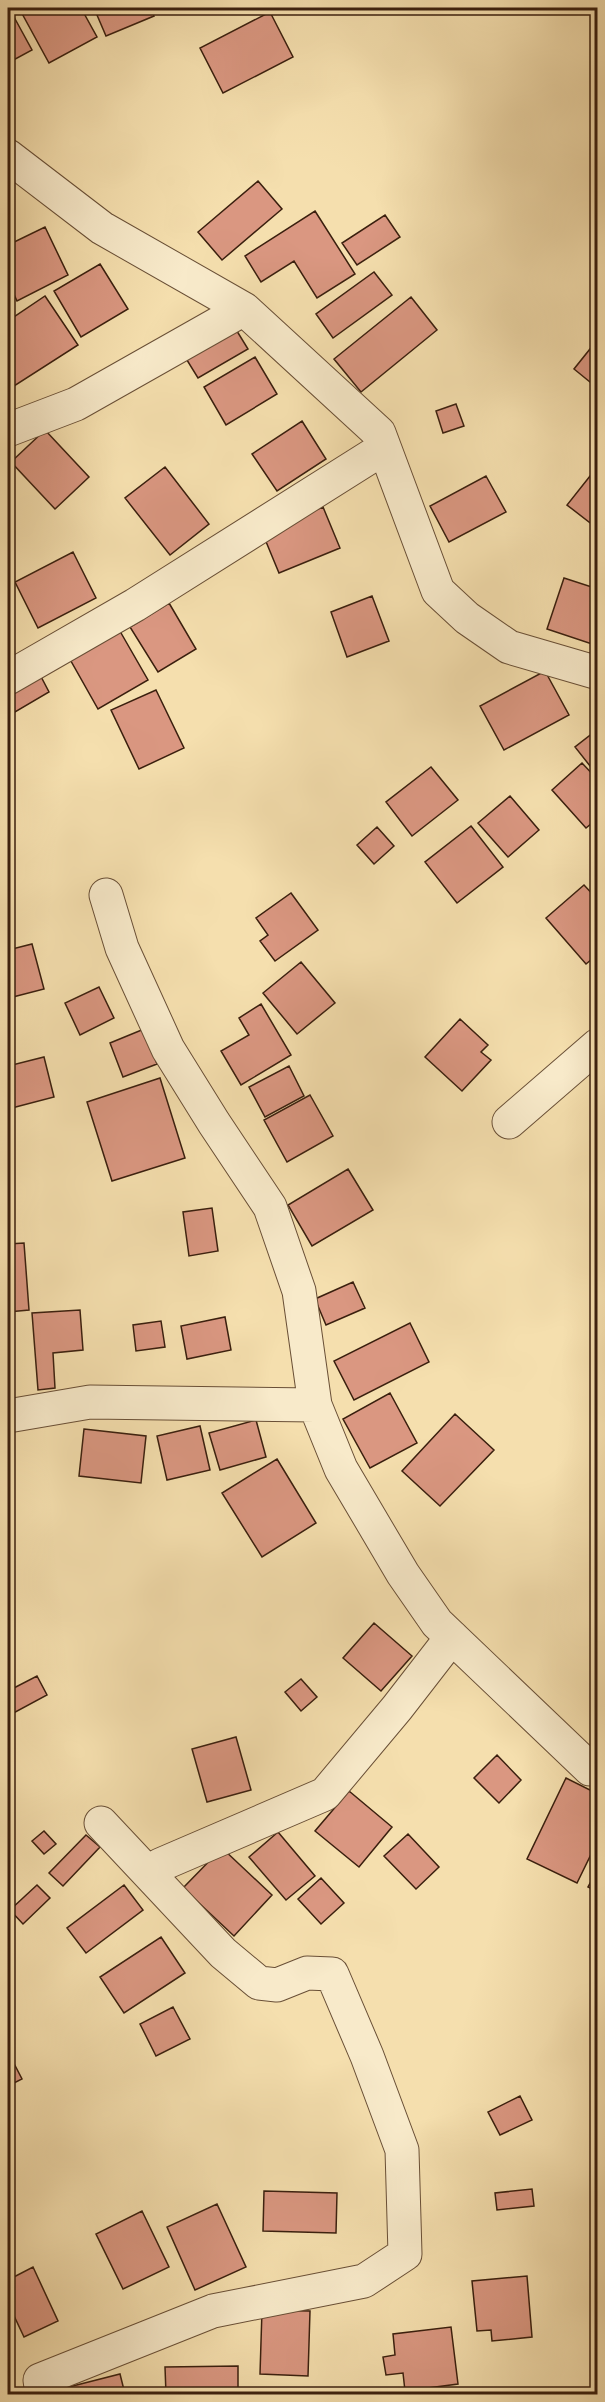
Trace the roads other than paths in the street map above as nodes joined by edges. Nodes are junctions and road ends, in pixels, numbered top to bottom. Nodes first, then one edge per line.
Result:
1 (8, 156) edge
2 (244, 309) junction
3 (8, 430) edge
4 (384, 448) junction
5 (597, 674) edge
6 (8, 678) edge
7 (106, 896) dead end
8 (597, 1045) edge
9 (509, 1122) dead end
10 (315, 1405) junction
11 (8, 1416) edge
12 (452, 1638) junction
13 (597, 1768) edge
14 (101, 1824) dead end
15 (150, 1875) junction
16 (42, 2394) edge

1 - 2 street
2 - 3 street
2 - 4 street
4 - 5 street
4 - 6 street
7 - 10 street
8 - 9 street
10 - 11 street
10 - 12 street
12 - 13 street
12 - 15 street
14 - 15 street
15 - 16 street

